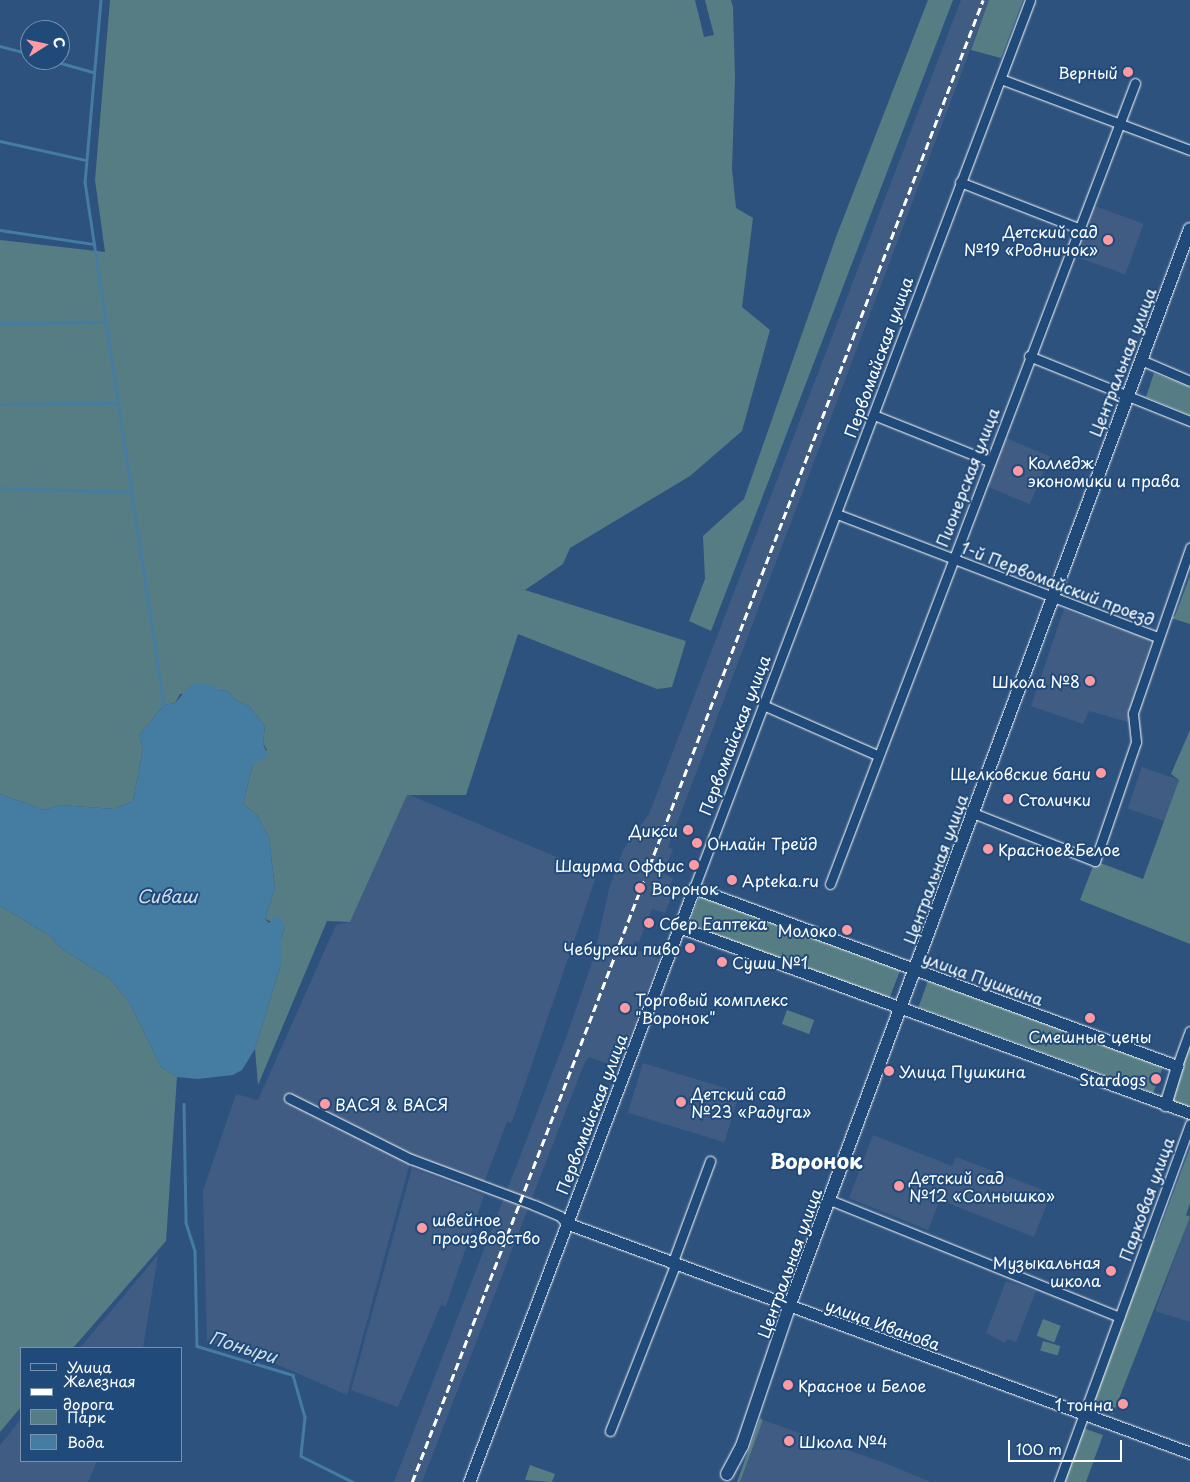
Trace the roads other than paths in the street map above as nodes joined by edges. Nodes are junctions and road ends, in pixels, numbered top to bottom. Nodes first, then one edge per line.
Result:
1 (1030, 0) edge
2 (1001, 79) junction
3 (1135, 83) dead end
4 (1120, 124) junction
5 (1190, 150) edge
6 (960, 182) junction
7 (1078, 228) junction
8 (1190, 229) edge
9 (1029, 356) junction
10 (1140, 360) junction
11 (1190, 381) edge
12 (1127, 396) junction
13 (874, 415) junction
14 (1190, 421) edge
15 (989, 461) junction
16 (836, 514) junction
17 (1190, 548) edge
18 (952, 558) junction
19 (1051, 599) junction
20 (1157, 638) junction
21 (764, 705) junction
22 (877, 755) junction
23 (973, 813) junction
24 (830, 884) dead end
25 (694, 888) junction
26 (679, 927) junction
27 (915, 970) junction
28 (901, 1008) junction
29 (1190, 1031) edge
30 (1178, 1066) junction
31 (289, 1098) dead end
32 (1160, 1103) junction
33 (1190, 1113) edge
34 (1190, 1124) edge
35 (710, 1161) dead end
36 (830, 1200) junction
37 (566, 1223) junction
38 (674, 1265) junction
39 (789, 1307) junction
40 (1119, 1316) junction
41 (1084, 1414) junction
42 (610, 1431) dead end
43 (1190, 1453) edge
44 (726, 1478) edge
45 (469, 1482) edge
46 (1059, 1482) edge

1 - 2 street, Первомайская улица
2 - 4 street
2 - 6 street, Первомайская улица
3 - 4 street, Пионерская улица
4 - 5 street
4 - 7 street, Пионерская улица
6 - 7 street
6 - 13 street, Первомайская улица
7 - 9 street, Пионерская улица
8 - 10 main road, Центральная улица
9 - 12 street
9 - 15 street, Пионерская улица
10 - 11 street
10 - 12 main road, Центральная улица
12 - 14 street
12 - 19 main road, Центральная улица
13 - 15 street
13 - 16 street, Первомайская улица
15 - 18 street, Пионерская улица
16 - 18 street, 1-й Первомайский проезд
16 - 21 street, Первомайская улица
17 - 20 street
18 - 19 street, 1-й Первомайский проезд
18 - 22 street, Пионерская улица
19 - 20 street, 1-й Первомайский проезд
19 - 23 main road, Центральная улица
20 - 23 street
21 - 22 street
21 - 25 street, Первомайская улица
22 - 24 street, Пионерская улица
23 - 27 main road, Центральная улица
25 - 26 street, Первомайская улица
25 - 27 street, улица Пушкина
26 - 28 street
26 - 37 street, Первомайская улица
27 - 28 main road, Центральная улица
27 - 30 street, улица Пушкина
28 - 32 street
28 - 36 main road, Центральная улица
29 - 30 street
30 - 32 street
31 - 37 street
32 - 33 street
34 - 40 street, Парковая улица
35 - 38 street
36 - 39 main road, Центральная улица
36 - 40 street
37 - 38 street, улица Иванова
37 - 45 street, Первомайская улица
38 - 39 street, улица Иванова
38 - 42 street
39 - 41 street, улица Иванова
39 - 44 main road, Центральная улица
40 - 41 street, Парковая улица
41 - 43 street, улица Иванова
41 - 46 street, Парковая улица

